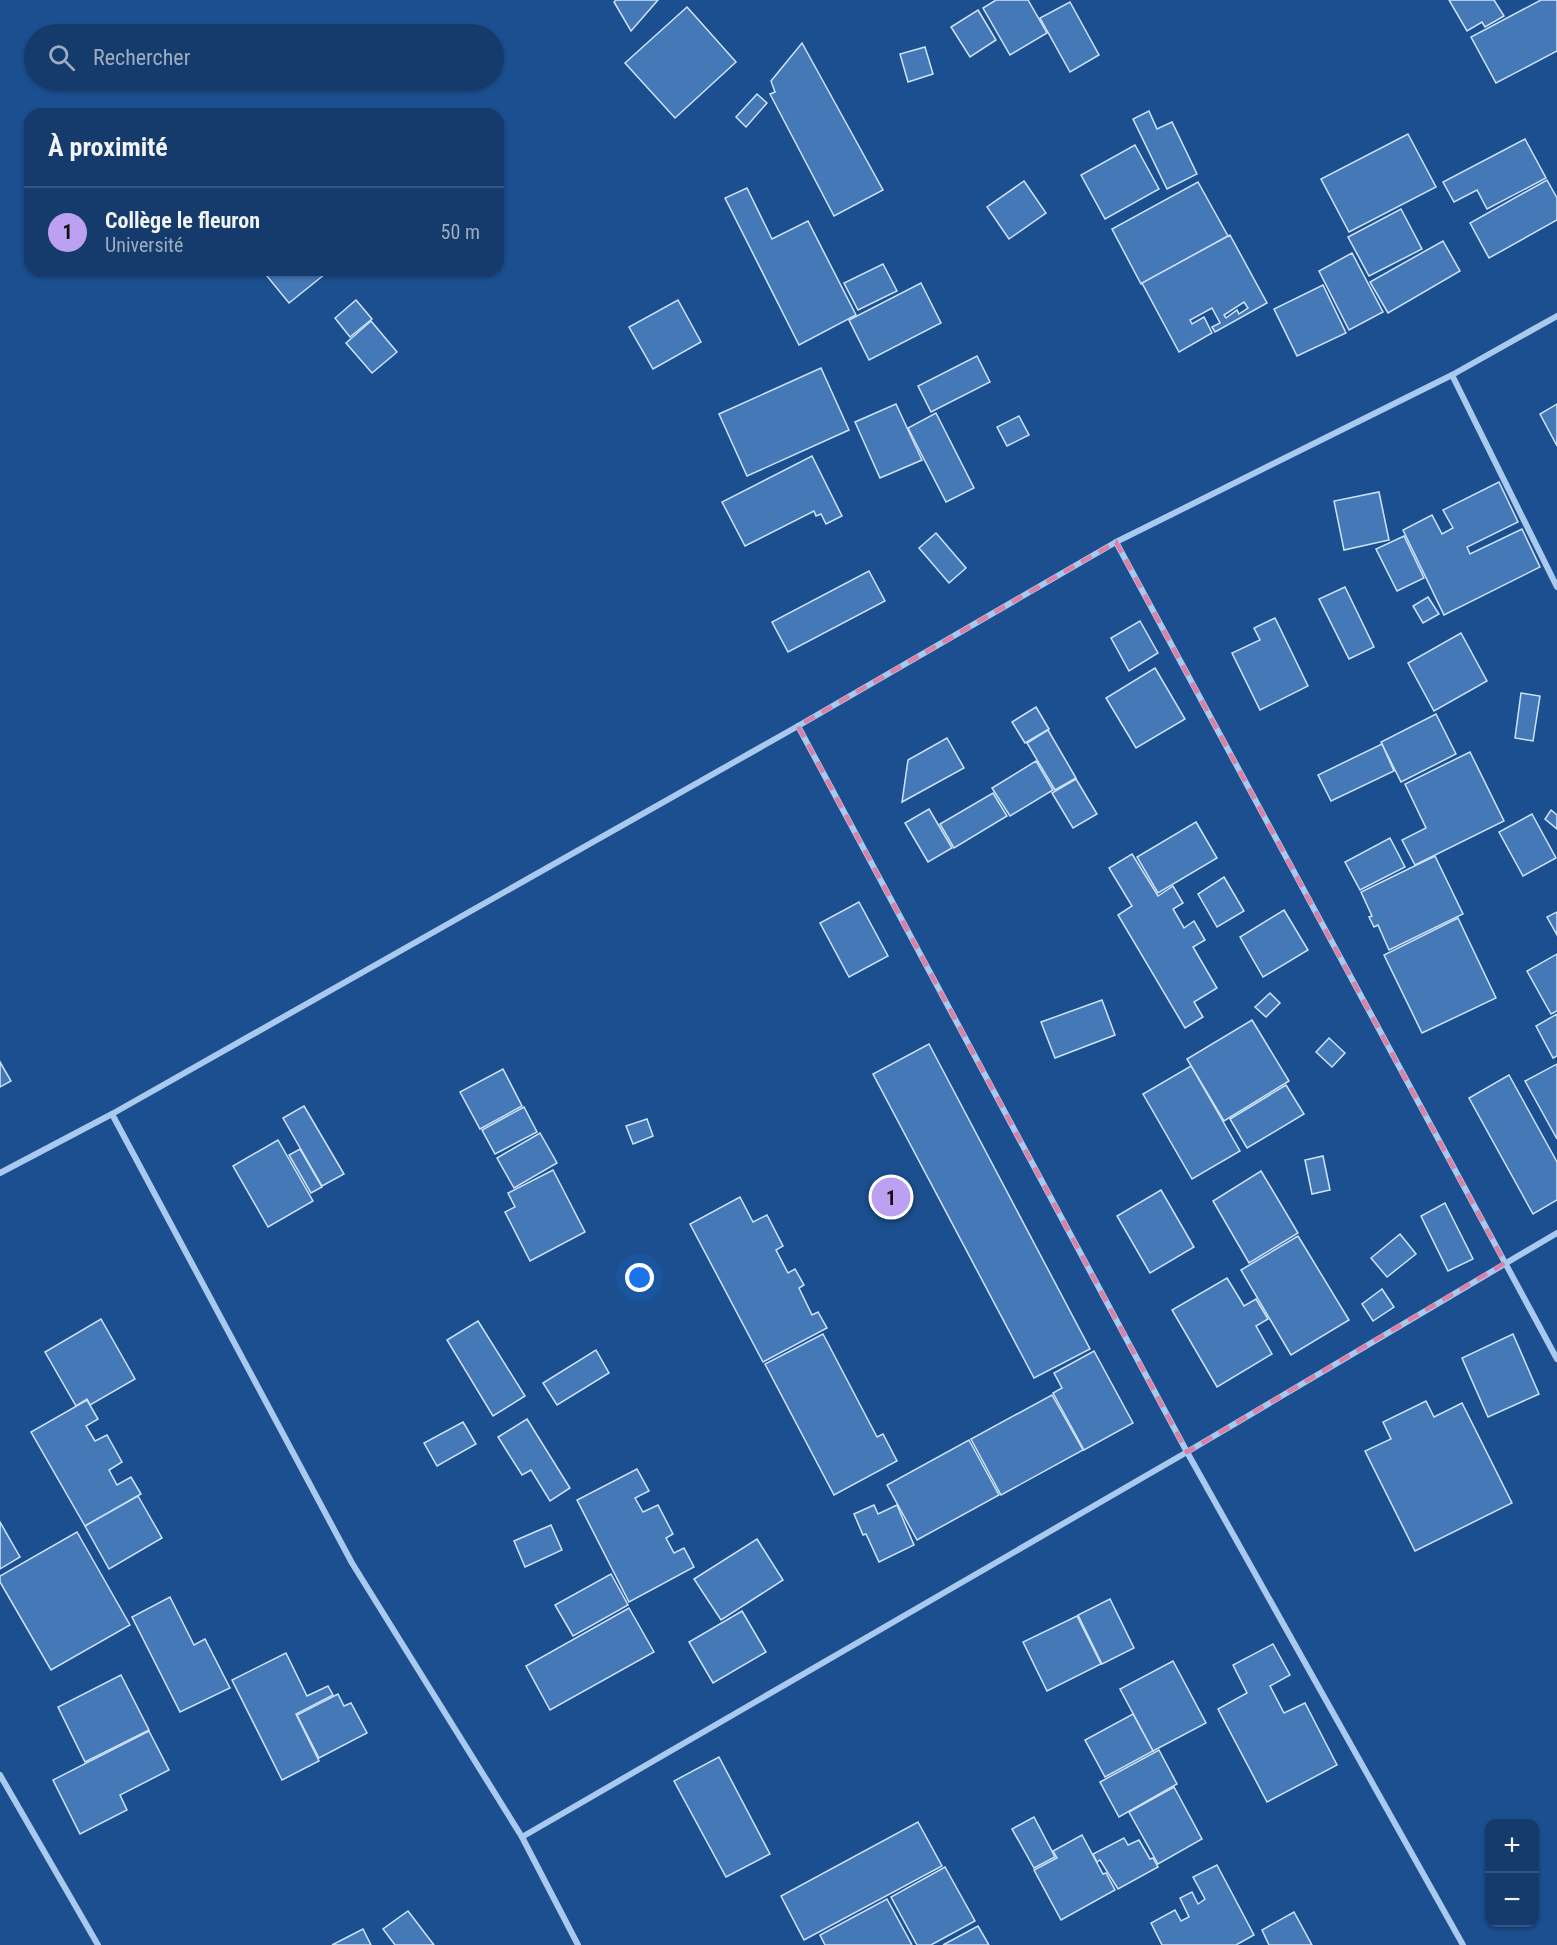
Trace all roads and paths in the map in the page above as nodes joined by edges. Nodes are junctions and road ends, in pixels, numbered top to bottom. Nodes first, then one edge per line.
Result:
1 (1557, 316) edge
2 (1452, 375) junction
3 (1116, 542) junction
4 (1557, 587) edge
5 (798, 726) junction
6 (112, 1114) junction
7 (0, 1173) edge
8 (1557, 1233) edge
9 (1505, 1263) junction
10 (1557, 1359) edge
11 (1187, 1452) junction
12 (0, 1775) edge
13 (522, 1837) junction
14 (98, 1945) edge
15 (578, 1945) edge
16 (1463, 1945) edge

1 - 2 street
2 - 3 street
2 - 4 street
3 - 5 street
3 - 9 street
5 - 6 street
5 - 11 street
6 - 7 street
6 - 13 street
8 - 9 street
9 - 10 street
9 - 11 street
11 - 13 street
11 - 16 street
12 - 14 street
13 - 15 street

